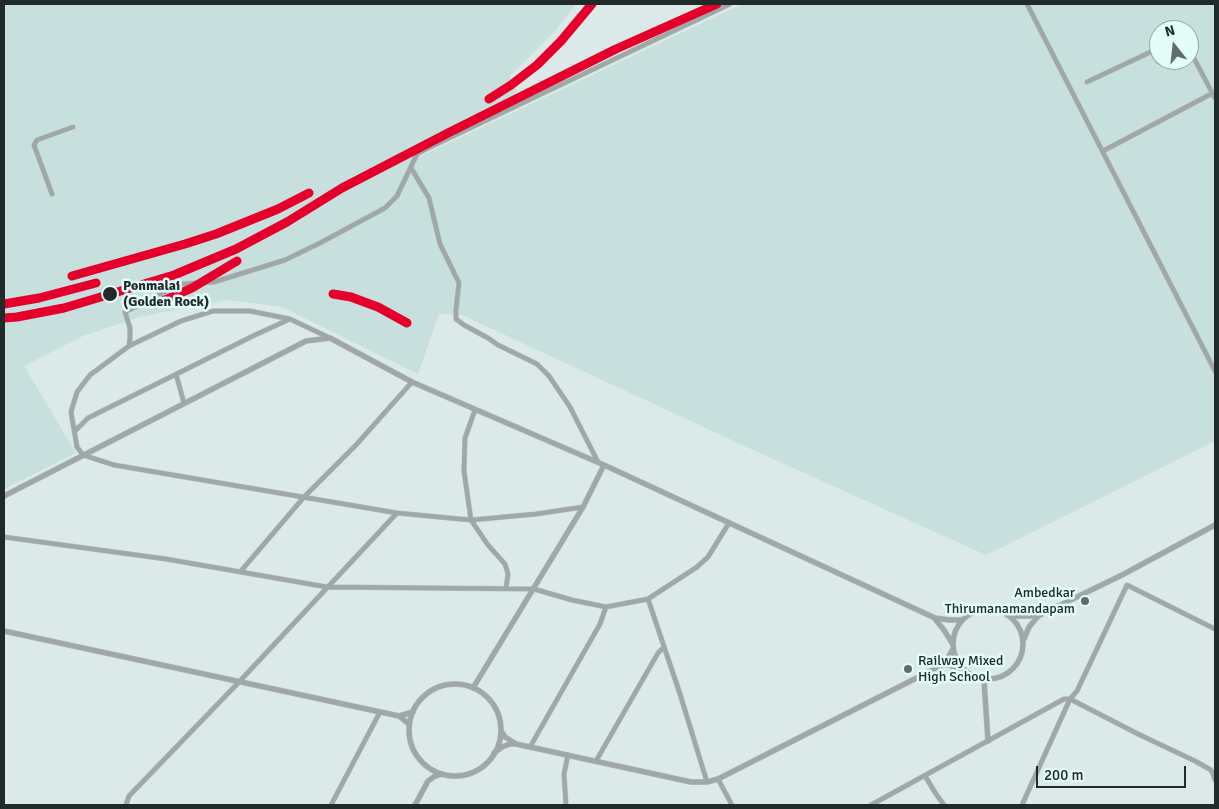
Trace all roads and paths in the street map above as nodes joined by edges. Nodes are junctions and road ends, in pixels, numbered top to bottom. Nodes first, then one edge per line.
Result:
1 (730, 4) edge
2 (1027, 4) edge
3 (1149, 53) edge
4 (1199, 67) edge
5 (1087, 82) dead end
6 (1214, 96) edge
7 (72, 126) dead end
8 (1103, 151) junction
9 (411, 168) junction
10 (52, 194) dead end
11 (290, 319) junction
12 (330, 338) junction
13 (129, 346) junction
14 (1215, 371) edge
15 (176, 374) junction
16 (412, 382) junction
17 (184, 403) junction
18 (476, 410) junction
19 (75, 431) junction
20 (83, 455) junction
21 (598, 462) junction
22 (604, 465) junction
23 (4, 496) edge
24 (304, 498) junction
25 (584, 507) junction
26 (397, 513) junction
27 (471, 520) junction
28 (729, 522) junction
29 (1215, 526) edge
30 (4, 537) edge
31 (241, 571) junction
32 (1122, 574) junction
33 (1127, 585) junction
34 (327, 587) junction
35 (506, 588) junction
36 (534, 589) junction
37 (648, 599) junction
38 (606, 607) junction
39 (1040, 615) junction
40 (1010, 616) junction
41 (935, 618) junction
42 (962, 620) junction
43 (1215, 629) edge
44 (4, 631) edge
45 (1023, 640) junction
46 (952, 646) junction
47 (663, 648) junction
48 (944, 664) junction
49 (961, 668) junction
50 (984, 680) junction
51 (239, 682) junction
52 (473, 688) junction
53 (1070, 699) junction
54 (380, 712) junction
55 (413, 712) junction
56 (399, 716) junction
57 (410, 724) junction
58 (501, 731) junction
59 (988, 741) junction
60 (516, 744) junction
61 (530, 747) junction
62 (494, 753) junction
63 (568, 755) junction
64 (596, 761) junction
65 (426, 766) junction
66 (442, 774) junction
67 (926, 776) junction
68 (718, 779) junction
69 (1215, 780) edge
70 (428, 781) junction
71 (706, 782) junction
72 (126, 805) edge
73 (331, 805) edge
74 (415, 805) edge
75 (566, 805) edge
76 (732, 805) edge
77 (871, 805) edge
78 (944, 805) edge
79 (1022, 805) edge

1 - 9 street
2 - 8 street
3 - 5 street
4 - 6 street
6 - 8 street
7 - 10 street
8 - 14 street
9 - 13 street
9 - 21 street
11 - 12 street
11 - 13 street
11 - 15 street
12 - 16 street
12 - 17 street
13 - 19 street
15 - 17 street
15 - 19 street
16 - 18 street
16 - 24 street
17 - 20 street
18 - 21 street
18 - 27 street
19 - 20 street
20 - 23 street
20 - 24 street
21 - 22 street
22 - 25 street
22 - 28 street
24 - 26 street
24 - 31 street
25 - 27 street
25 - 36 street
26 - 27 street
26 - 34 street
27 - 35 street
28 - 37 street
28 - 41 street
29 - 32 street
30 - 31 street
31 - 34 street
32 - 33 street
32 - 39 street
33 - 43 street
33 - 53 street
34 - 35 street
34 - 51 street
35 - 36 street
36 - 38 street
36 - 52 street
37 - 38 street
37 - 47 street
38 - 61 street
39 - 40 street
39 - 45 street
40 - 42 street
40 - 45 street
41 - 42 street
41 - 46 street
42 - 46 street
44 - 51 street
45 - 50 street
46 - 48 street
46 - 49 street
47 - 64 street
47 - 71 street
48 - 49 street
48 - 68 street
49 - 50 street
50 - 59 street
51 - 54 street
51 - 72 street
52 - 55 street
52 - 58 street
53 - 59 street
53 - 69 street
53 - 79 street
54 - 56 street
54 - 73 street
55 - 56 street
55 - 57 street
56 - 57 street
57 - 65 street
58 - 60 street
58 - 62 street
59 - 67 street
60 - 61 street
60 - 62 street
61 - 63 street
62 - 66 street
63 - 64 street
63 - 75 street
64 - 71 street
65 - 66 street
65 - 70 street
66 - 70 street
67 - 77 street
67 - 78 street
68 - 71 street
68 - 76 street
70 - 74 street

